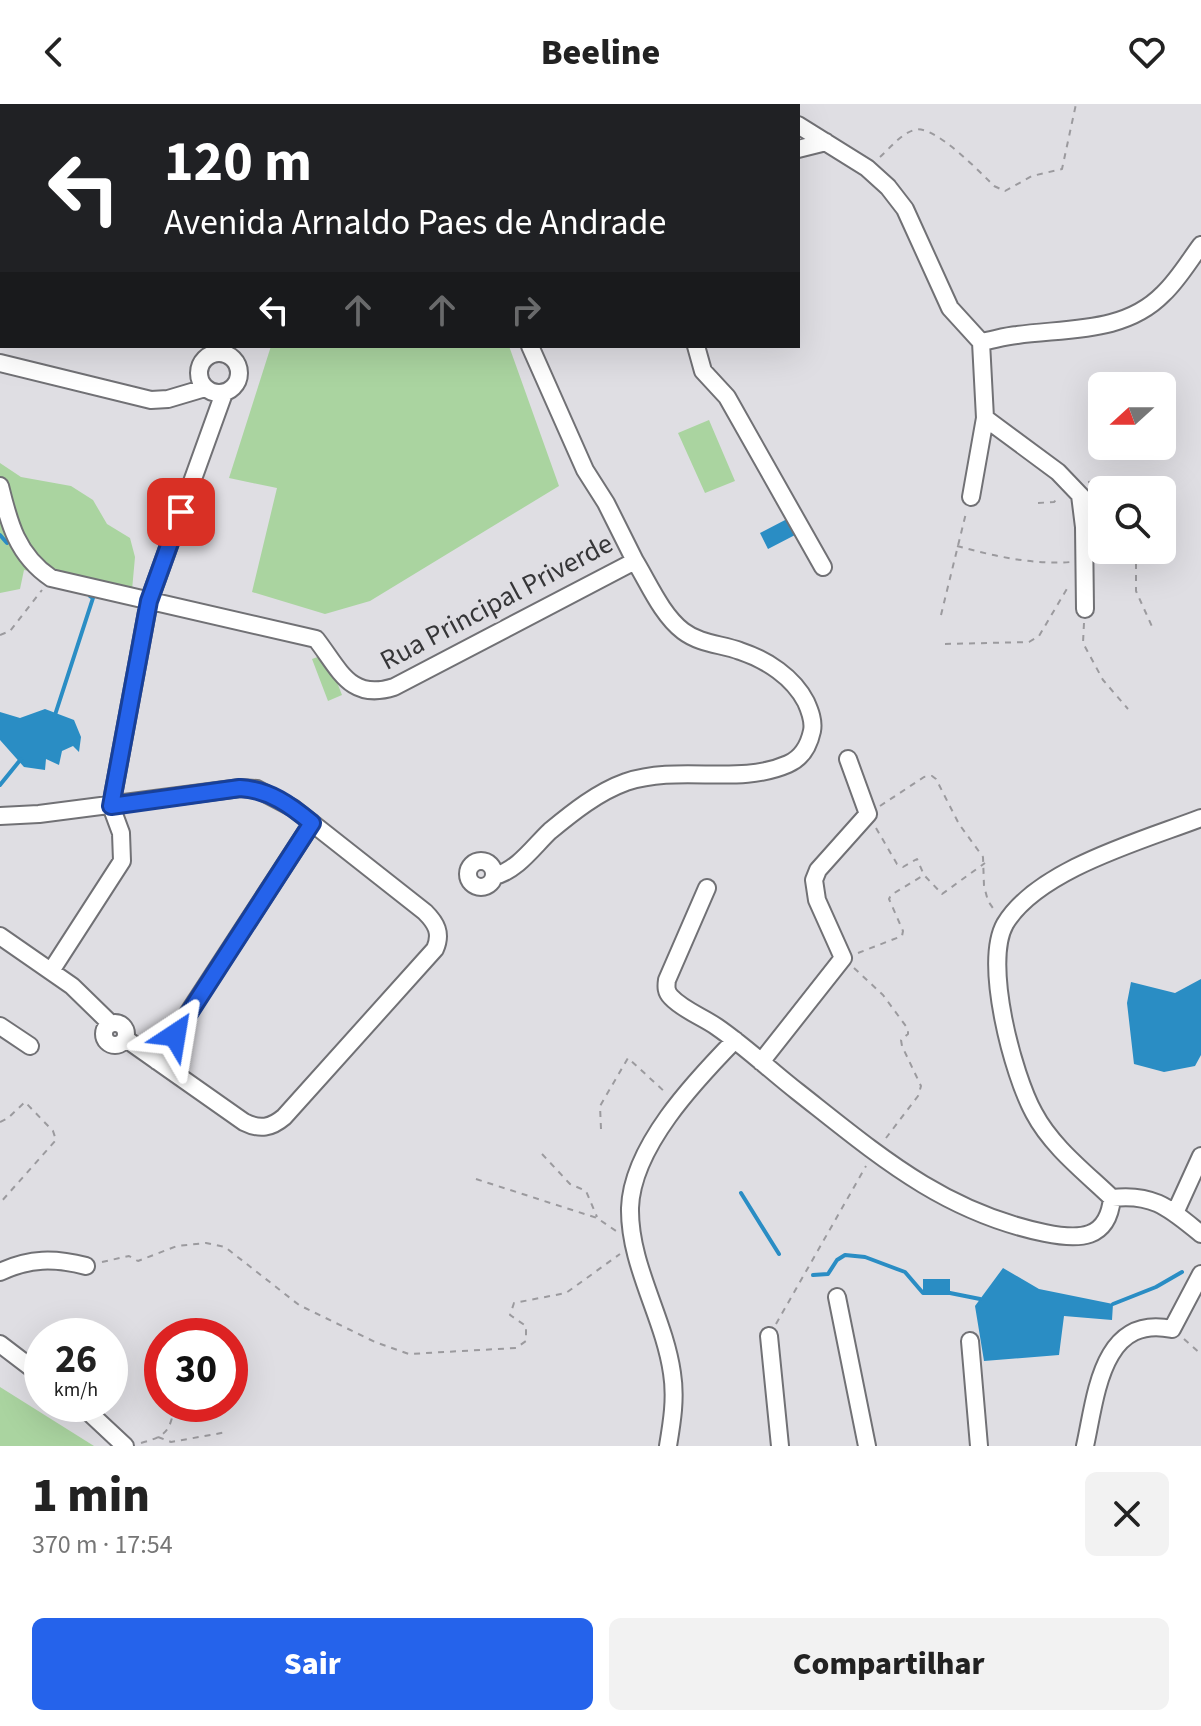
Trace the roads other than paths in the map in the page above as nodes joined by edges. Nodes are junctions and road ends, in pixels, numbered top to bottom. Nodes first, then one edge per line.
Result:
1 (800, 126) edge
2 (826, 142) junction
3 (800, 148) edge
4 (1201, 245) edge
5 (981, 342) junction
6 (531, 348) edge
7 (697, 348) edge
8 (0, 363) edge
9 (205, 388) junction
10 (224, 393) junction
11 (985, 418) junction
12 (0, 486) edge
13 (1080, 494) junction
14 (971, 497) road end
15 (1088, 503) edge
16 (635, 561) junction
17 (823, 567) dead end
18 (149, 601) junction
19 (1085, 609) road end
20 (848, 759) dead end
21 (111, 806) junction
22 (0, 816) edge
23 (1201, 818) edge
24 (312, 823) junction
25 (494, 876) dead end
26 (707, 888) dead end
27 (0, 936) edge
28 (51, 971) junction
29 (0, 1026) edge
30 (735, 1040) junction
31 (30, 1046) dead end
32 (157, 1061) junction
33 (761, 1062) junction
34 (1201, 1156) edge
35 (1112, 1198) junction
36 (1175, 1213) junction
37 (1201, 1234) edge
38 (86, 1266) road end
39 (0, 1272) edge
40 (1201, 1274) edge
41 (837, 1297) dead end
42 (769, 1336) road end
43 (970, 1341) dead end
44 (0, 1344) edge
45 (24, 1362) edge
46 (99, 1422) edge
47 (125, 1446) edge
48 (668, 1446) edge
49 (780, 1446) edge
50 (867, 1446) edge
51 (979, 1446) edge
52 (1085, 1446) edge

1 - 2 street
2 - 3 street
2 - 5 street
4 - 5 street
5 - 11 street
6 - 16 street, Rua Principal Priverde
7 - 17 street
8 - 9 street
9 - 10 street
9 - 10 street
10 - 18 street
11 - 13 street
11 - 14 street
12 - 18 street
13 - 15 street
13 - 19 street
16 - 18 street, Rua Principal Priverde
16 - 25 street
18 - 21 street
20 - 33 street
21 - 22 street
21 - 24 street
21 - 28 street
23 - 35 street
24 - 32 street
24 - 32 street
26 - 30 street
27 - 28 street
28 - 32 street
29 - 31 street
30 - 33 street
30 - 48 street
33 - 35 street
34 - 36 street
35 - 36 street
36 - 37 street
38 - 39 street
40 - 52 street
41 - 50 street
42 - 49 street
43 - 51 street
44 - 45 street
46 - 47 street

